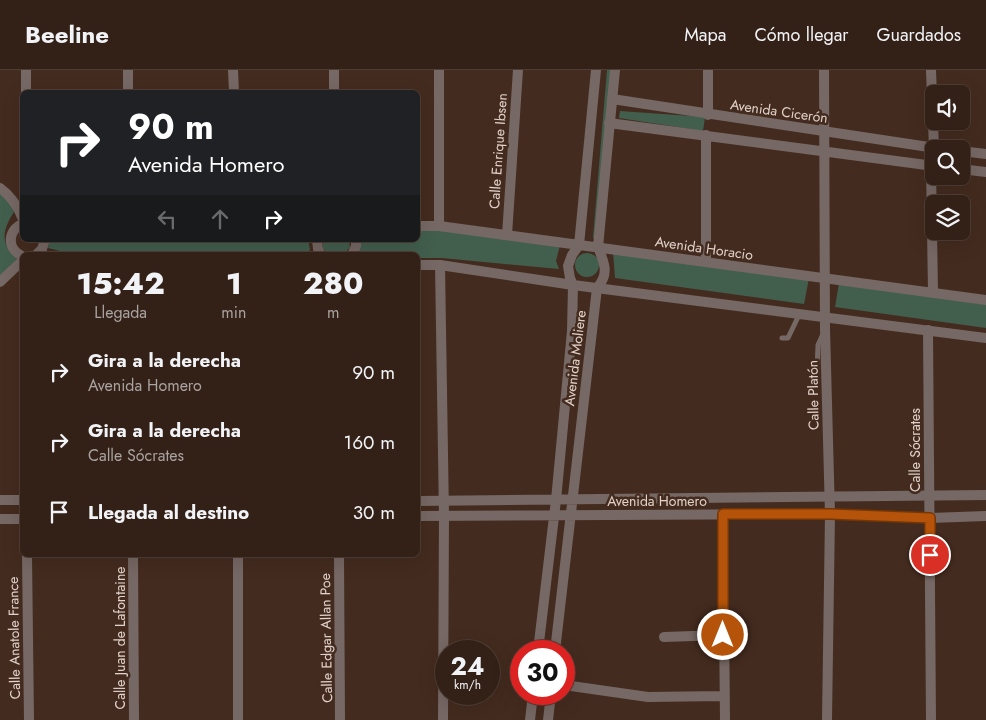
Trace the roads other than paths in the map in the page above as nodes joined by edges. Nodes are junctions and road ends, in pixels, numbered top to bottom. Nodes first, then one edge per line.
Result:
1 (26, 70) edge
2 (128, 70) edge
3 (233, 70) edge
4 (334, 70) edge
5 (439, 70) edge
6 (518, 70) edge
7 (596, 70) edge
8 (615, 70) edge
9 (708, 70) edge
10 (824, 70) edge
11 (931, 70) edge
12 (26, 90) edge
13 (128, 90) edge
14 (234, 90) edge
15 (334, 90) edge
16 (612, 100) junction
17 (708, 115) junction
18 (609, 123) junction
19 (824, 132) junction
20 (706, 135) junction
21 (937, 140) edge
22 (925, 146) edge
23 (824, 152) junction
24 (970, 152) edge
25 (986, 154) edge
26 (925, 165) edge
27 (970, 170) edge
28 (986, 172) edge
29 (932, 185) edge
30 (0, 188) edge
31 (20, 212) edge
32 (20, 226) edge
33 (420, 226) edge
34 (439, 226) junction
35 (506, 235) junction
36 (579, 245) junction
37 (598, 248) junction
38 (20, 254) edge
39 (706, 262) junction
40 (20, 263) edge
41 (420, 265) edge
42 (440, 265) junction
43 (825, 278) junction
44 (0, 282) edge
45 (573, 285) junction
46 (597, 288) junction
47 (933, 292) junction
48 (986, 300) edge
49 (799, 314) junction
50 (825, 317) junction
51 (825, 328) junction
52 (928, 330) junction
53 (782, 338) dead end
54 (986, 338) edge
55 (817, 370) dead end
56 (986, 495) edge
57 (929, 496) junction
58 (830, 498) junction
59 (0, 500) edge
60 (20, 500) edge
61 (556, 500) junction
62 (573, 500) junction
63 (420, 501) edge
64 (443, 501) junction
65 (723, 514) junction
66 (830, 514) junction
67 (420, 516) edge
68 (444, 516) junction
69 (554, 516) junction
70 (571, 516) junction
71 (986, 516) edge
72 (930, 518) junction
73 (0, 519) edge
74 (20, 519) edge
75 (27, 557) edge
76 (133, 557) edge
77 (238, 557) edge
78 (339, 557) edge
79 (723, 635) junction
80 (664, 637) dead end
81 (539, 640) edge
82 (556, 640) edge
83 (575, 687) edge
84 (724, 696) junction
85 (532, 705) edge
86 (550, 705) edge
87 (29, 720) edge
88 (134, 720) edge
89 (238, 720) edge
90 (340, 720) edge
91 (443, 720) edge
92 (530, 720) edge
93 (548, 720) edge
94 (725, 720) edge
95 (827, 720) edge
96 (931, 720) edge

1 - 12 street
2 - 13 street
3 - 14 street
4 - 15 street
5 - 34 street
6 - 35 street, Calle Enrique Ibsen
7 - 36 street, Avenida Moliere
8 - 16 street, Avenida Moliere
9 - 17 street
10 - 19 street, Calle Platón
11 - 21 street
16 - 17 street, Avenida Cicerón
16 - 18 street, Avenida Moliere
17 - 19 street, Avenida Cicerón
18 - 20 street
18 - 37 street, Avenida Moliere
19 - 22 street, Avenida Cicerón
19 - 23 street, Calle Platón
20 - 23 street
20 - 39 street
23 - 26 street
23 - 43 street, Calle Platón
24 - 25 street
27 - 28 street
29 - 47 street
30 - 31 street
32 - 38 street
33 - 34 street, Avenida Horacio
34 - 35 street, Avenida Horacio
35 - 36 street, Avenida Horacio
36 - 37 street, Avenida Horacio
36 - 45 street, Avenida Moliere
37 - 39 street, Avenida Horacio
37 - 46 street, Avenida Moliere
39 - 43 street, Avenida Horacio
40 - 44 street
41 - 42 street
42 - 45 street
42 - 64 street
43 - 47 street, Avenida Horacio
43 - 50 street, Calle Platón
45 - 46 street
45 - 61 street, Avenida Moliere
46 - 49 street
46 - 62 street, Avenida Moliere
47 - 48 street, Avenida Horacio
49 - 50 street
49 - 53 lane
50 - 51 street, Calle Platón
50 - 52 street
51 - 55 lane
51 - 58 street, Calle Platón
52 - 54 street
52 - 57 street, Calle Sócrates
56 - 57 street, Avenida Homero
57 - 58 street, Avenida Homero
57 - 72 street, Calle Sócrates
58 - 62 street, Avenida Homero
58 - 66 street, Calle Platón
59 - 60 street
61 - 62 street, Avenida Homero
61 - 64 street, Avenida Homero
61 - 69 street, Avenida Moliere
62 - 70 street, Avenida Moliere
63 - 64 street, Avenida Homero
64 - 68 street
65 - 66 street, Avenida Homero
65 - 70 street, Avenida Homero
65 - 79 street
66 - 72 street, Avenida Homero
66 - 95 street, Calle Platón
67 - 68 street, Avenida Homero
68 - 69 street, Avenida Homero
68 - 91 street
69 - 70 street, Avenida Homero
69 - 81 street, Avenida Moliere
70 - 82 street, Avenida Moliere
71 - 72 street, Avenida Homero
72 - 96 street, Calle Sócrates
73 - 74 street
75 - 87 street, Calle Anatole France
76 - 88 street, Calle Juan de Lafontaine
77 - 89 street
78 - 90 street, Calle Edgar Allan Poe
79 - 80 street
79 - 84 street
83 - 84 street
84 - 94 street
85 - 92 street
86 - 93 street

